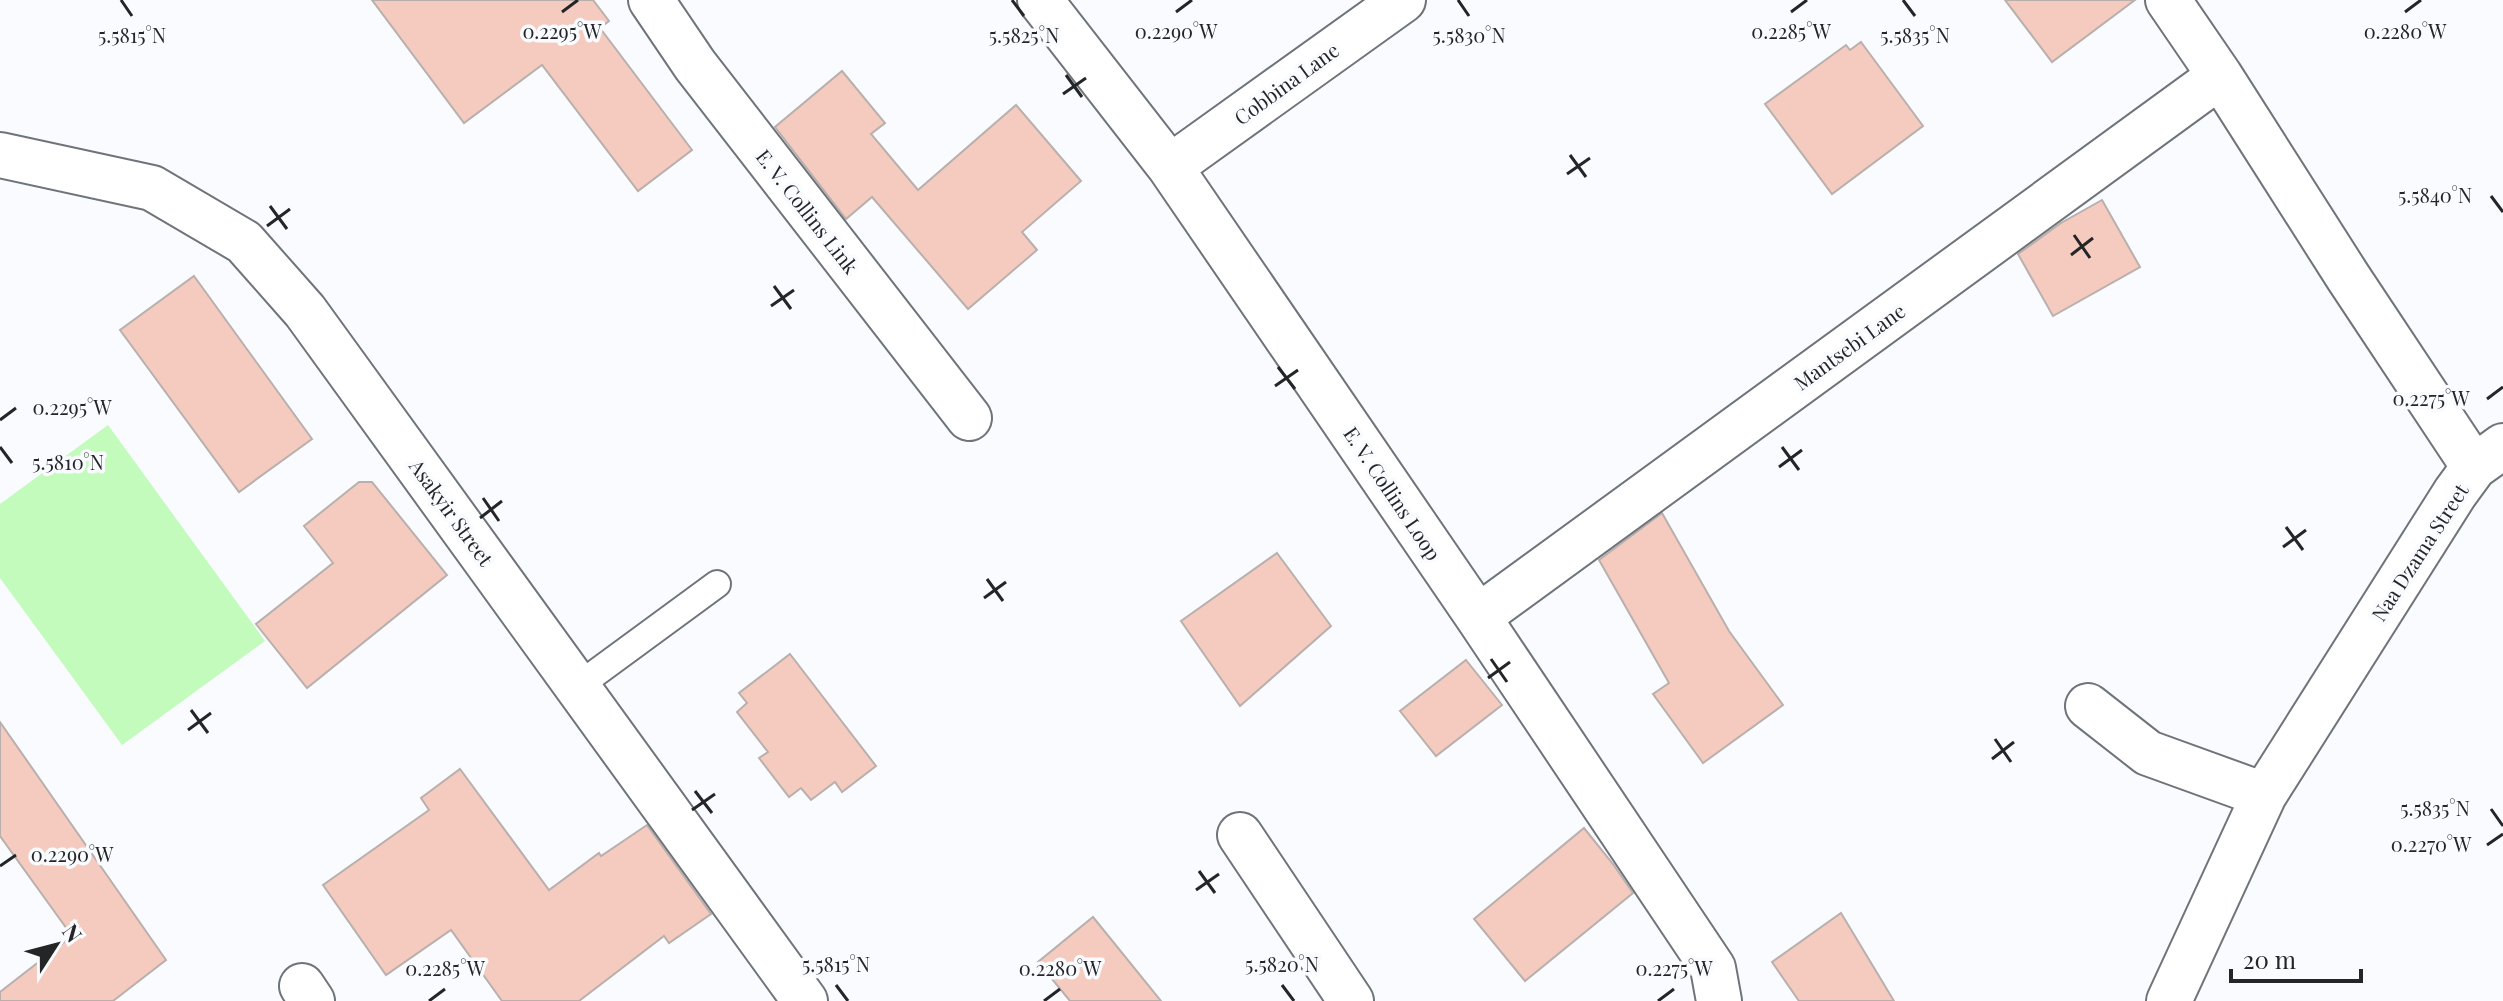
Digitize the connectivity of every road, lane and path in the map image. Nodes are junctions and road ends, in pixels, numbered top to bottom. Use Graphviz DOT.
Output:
graph roads {
  1 [pos="651,0"];
  2 [pos="1040,0"];
  3 [pos="1403,0"];
  4 [pos="2168,0"];
  5 [pos="2220,76"];
  6 [pos="0,155"];
  7 [pos="1170,167"];
  8 [pos="969,418"];
  9 [pos="2488,457"];
  10 [pos="717,584"];
  11 [pos="1478,617"];
  12 [pos="578,686"];
  13 [pos="2088,706"];
  14 [pos="2264,795"];
  15 [pos="1240,835"];
  16 [pos="805,1001"];
  17 [pos="1351,1001"];
  18 [pos="1719,1001"];
  19 [pos="2169,1001"];
  1 -- 8 [label="street, E. V. Collins Link"];
  2 -- 7 [label="street, E. V. Collins Loop"];
  3 -- 7 [label="street, Cobbina Lane"];
  4 -- 5 [label="street, Naa Dzama Street"];
  5 -- 9 [label="street, Naa Dzama Street"];
  5 -- 11 [label="street, Mantsebi Lane"];
  6 -- 12 [label="street, Asakyir Street"];
  7 -- 11 [label="street, E. V. Collins Loop"];
  9 -- 14 [label="street, Naa Dzama Street"];
  10 -- 12 [label="lane"];
  11 -- 18 [label="street, E. V. Collins Loop"];
  12 -- 16 [label="street, Asakyir Street"];
  13 -- 14 [label="street"];
  14 -- 19 [label="street, Naa Dzama Street"];
  15 -- 17 [label="street"];
}
